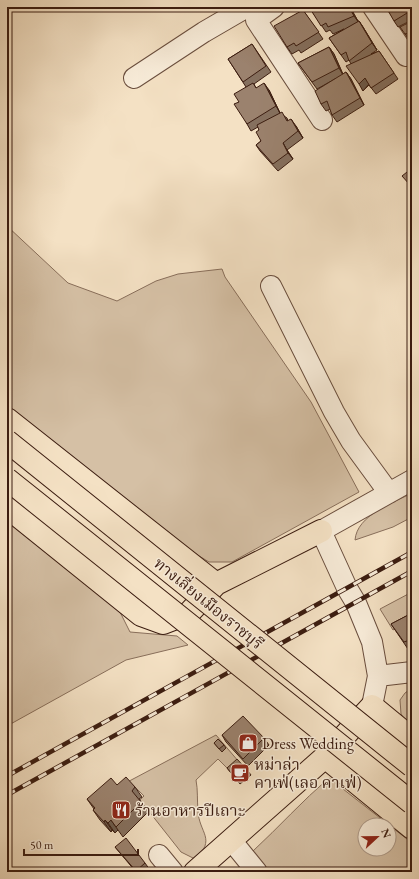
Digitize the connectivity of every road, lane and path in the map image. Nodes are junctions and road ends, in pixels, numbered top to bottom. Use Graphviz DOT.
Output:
graph roads {
  1 [pos="247,7"];
  2 [pos="274,7"];
  3 [pos="373,7"];
  4 [pos="406,56"];
  5 [pos="134,78"];
  6 [pos="322,120"];
  7 [pos="272,286"];
  8 [pos="7,419"];
  9 [pos="7,441"];
  10 [pos="7,479"];
  11 [pos="412,480"];
  12 [pos="389,493"];
  13 [pos="7,507"];
  14 [pos="322,531"];
  15 [pos="216,584"];
  16 [pos="412,672"];
  17 [pos="378,676"];
  18 [pos="372,706"];
  19 [pos="412,739"];
  20 [pos="325,757"];
  21 [pos="412,766"];
  22 [pos="412,803"];
  23 [pos="412,828"];
  24 [pos="231,840"];
  25 [pos="159,855"];
  26 [pos="173,872"];
  27 [pos="195,872"];
  28 [pos="257,872"];
  1 -- 5 [label="street"];
  2 -- 6 [label="street"];
  3 -- 4 [label="street"];
  7 -- 12 [label="street"];
  8 -- 15 [label="main road"];
  9 -- 21 [label="main road, ทางเลี่ยงเมืองราชบุรี, bridge"];
  10 -- 22 [label="main road, ทางเลี่ยงเมืองราชบุรี, bridge"];
  11 -- 12 [label="street"];
  12 -- 14 [label="street"];
  13 -- 15 [label="main road"];
  14 -- 15 [label="main road"];
  14 -- 17 [label="street"];
  16 -- 17 [label="street"];
  17 -- 18 [label="street"];
  18 -- 19 [label="main road"];
  18 -- 20 [label="main road"];
  20 -- 23 [label="main road"];
  20 -- 24 [label="main road"];
  24 -- 27 [label="main road"];
  24 -- 28 [label="street"];
  25 -- 26 [label="street"];
}
